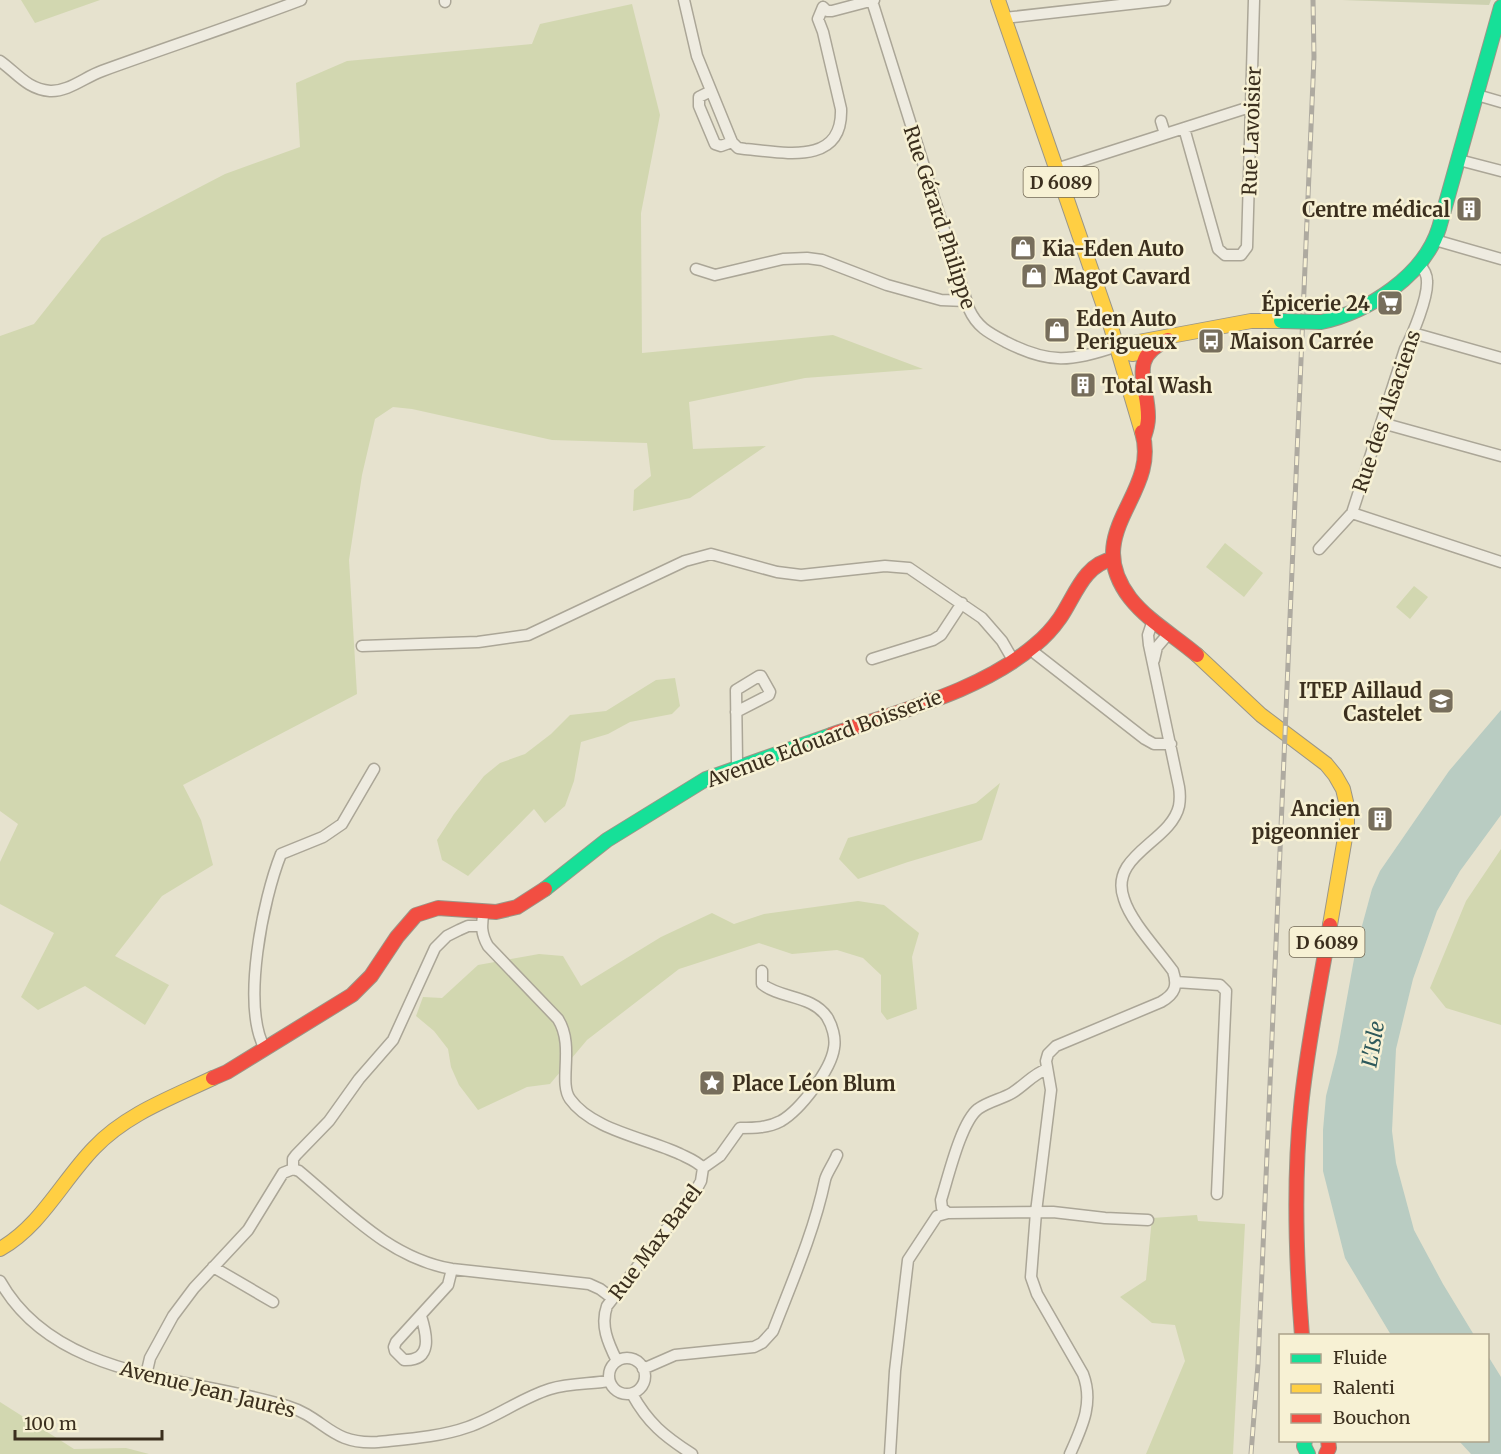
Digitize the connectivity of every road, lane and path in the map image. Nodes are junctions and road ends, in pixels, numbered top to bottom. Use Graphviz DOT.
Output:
graph roads {
  1 [pos="301,0"];
  2 [pos="684,0"];
  3 [pos="873,0"];
  4 [pos="998,0"];
  5 [pos="1166,0"];
  6 [pos="1254,0"];
  7 [pos="821,4"];
  8 [pos="1501,7"];
  9 [pos="1004,18"];
  10 [pos="0,61"];
  11 [pos="711,91"];
  12 [pos="1477,95"];
  13 [pos="1501,102"];
  14 [pos="1252,106"];
  15 [pos="1161,121"];
  16 [pos="1184,128"];
  17 [pos="1165,134"];
  18 [pos="732,142"];
  19 [pos="1459,160"];
  20 [pos="1056,169"];
  21 [pos="1501,171"];
  22 [pos="1435,240"];
  23 [pos="1501,259"];
  24 [pos="1419,264"];
  25 [pos="696,269"];
  26 [pos="966,301"];
  27 [pos="1413,333"];
  28 [pos="1188,334"];
  29 [pos="1117,346"];
  30 [pos="1149,351"];
  31 [pos="1501,358"];
  32 [pos="1382,423"];
  33 [pos="1144,437"];
  34 [pos="1501,456"];
  35 [pos="1352,513"];
  36 [pos="1319,549"];
  37 [pos="1113,560"];
  38 [pos="1501,562"];
  39 [pos="962,603"];
  40 [pos="1153,620"];
  41 [pos="1169,633"];
  42 [pos="362,646"];
  43 [pos="1031,648"];
  44 [pos="872,659"];
  45 [pos="1012,660"];
  46 [pos="1153,666"];
  47 [pos="736,712"];
  48 [pos="1171,744"];
  49 [pos="739,768"];
  50 [pos="374,769"];
  51 [pos="484,911"];
  52 [pos="481,926"];
  53 [pos="762,971"];
  54 [pos="1176,982"];
  55 [pos="265,1049"];
  56 [pos="1047,1069"];
  57 [pos="837,1155"];
  58 [pos="703,1168"];
  59 [pos="292,1169"];
  60 [pos="1217,1194"];
  61 [pos="1036,1212"];
  62 [pos="948,1213"];
  63 [pos="1148,1220"];
  64 [pos="0,1249"];
  65 [pos="213,1267"];
  66 [pos="452,1269"];
  67 [pos="583,1274"];
  68 [pos="0,1281"];
  69 [pos="600,1289"];
  70 [pos="612,1298"];
  71 [pos="273,1302"];
  72 [pos="420,1316"];
  73 [pos="1302,1334"];
  74 [pos="617,1361"];
  75 [pos="643,1369"];
  76 [pos="146,1376"];
  77 [pos="609,1381"];
  78 [pos="632,1394"];
  79 [pos="692,1454"];
  80 [pos="890,1454"];
  81 [pos="1070,1454"];
  1 -- 10 [label="street"];
  2 -- 11 [label="street"];
  3 -- 7 [label="street"];
  3 -- 26 [label="street, Rue Gérard Philippe"];
  4 -- 9 [label="main road, D 6089"];
  5 -- 9 [label="street"];
  6 -- 14 [label="street, Rue Lavoisier"];
  7 -- 18 [label="street"];
  8 -- 12 [label="main road"];
  9 -- 20 [label="main road, D 6089"];
  11 -- 18 [label="street"];
  11 -- 18 [label="street"];
  12 -- 13 [label="street"];
  12 -- 19 [label="main road"];
  14 -- 16 [label="street"];
  14 -- 16 [label="street, Rue Lavoisier"];
  15 -- 17 [label="street"];
  16 -- 17 [label="street"];
  17 -- 20 [label="street"];
  19 -- 21 [label="street"];
  19 -- 22 [label="main road"];
  20 -- 29 [label="main road, D 6089"];
  22 -- 23 [label="street"];
  22 -- 24 [label="main road"];
  24 -- 27 [label="street, Rue des Alsaciens"];
  24 -- 28 [label="main road, bridge"];
  25 -- 26 [label="street"];
  26 -- 29 [label="street, Rue Gérard Philippe"];
  27 -- 31 [label="street"];
  27 -- 32 [label="street, Rue des Alsaciens"];
  28 -- 29 [label="main road"];
  28 -- 30 [label="main road"];
  29 -- 30 [label="main road"];
  29 -- 33 [label="main road, D 6089"];
  30 -- 33 [label="main road"];
  32 -- 34 [label="street"];
  32 -- 35 [label="street, Rue des Alsaciens"];
  33 -- 37 [label="main road, D 6089"];
  35 -- 36 [label="street, Rue des Alsaciens"];
  35 -- 38 [label="street"];
  37 -- 40 [label="main road, D 6089"];
  37 -- 43 [label="main road, Avenue Edouard Boisserie"];
  39 -- 42 [label="street"];
  39 -- 44 [label="street"];
  39 -- 45 [label="street"];
  40 -- 41 [label="main road, D 6089"];
  40 -- 46 [label="street"];
  41 -- 46 [label="street"];
  41 -- 73 [label="main road, D 6089"];
  43 -- 45 [label="main road, Avenue Edouard Boisserie"];
  43 -- 48 [label="street"];
  45 -- 49 [label="main road, Avenue Edouard Boisserie"];
  46 -- 48 [label="street"];
  47 -- 49 [label="street"];
  48 -- 54 [label="street"];
  49 -- 51 [label="main road, Avenue Edouard Boisserie"];
  50 -- 55 [label="street"];
  51 -- 52 [label="street"];
  51 -- 55 [label="main road, Avenue Edouard Boisserie"];
  52 -- 58 [label="street, Rue Max Barel"];
  52 -- 59 [label="street"];
  53 -- 58 [label="street"];
  54 -- 56 [label="street"];
  54 -- 60 [label="street"];
  55 -- 64 [label="main road, Avenue Edouard Boisserie"];
  56 -- 61 [label="street"];
  56 -- 62 [label="street"];
  57 -- 75 [label="street"];
  58 -- 70 [label="street, Rue Max Barel"];
  59 -- 65 [label="street"];
  59 -- 66 [label="street"];
  61 -- 62 [label="street"];
  61 -- 63 [label="street"];
  61 -- 81 [label="street"];
  62 -- 80 [label="street"];
  65 -- 71 [label="street"];
  65 -- 76 [label="street"];
  66 -- 69 [label="street"];
  66 -- 72 [label="street"];
  67 -- 69 [label="street"];
  68 -- 76 [label="street, Avenue Jean Jaurès"];
  69 -- 70 [label="street"];
  70 -- 74 [label="street, Rue Max Barel"];
  74 -- 75 [label="street"];
  74 -- 77 [label="street"];
  75 -- 78 [label="street"];
  76 -- 77 [label="street, Avenue Jean Jaurès"];
  77 -- 78 [label="street"];
  78 -- 79 [label="street"];
}
